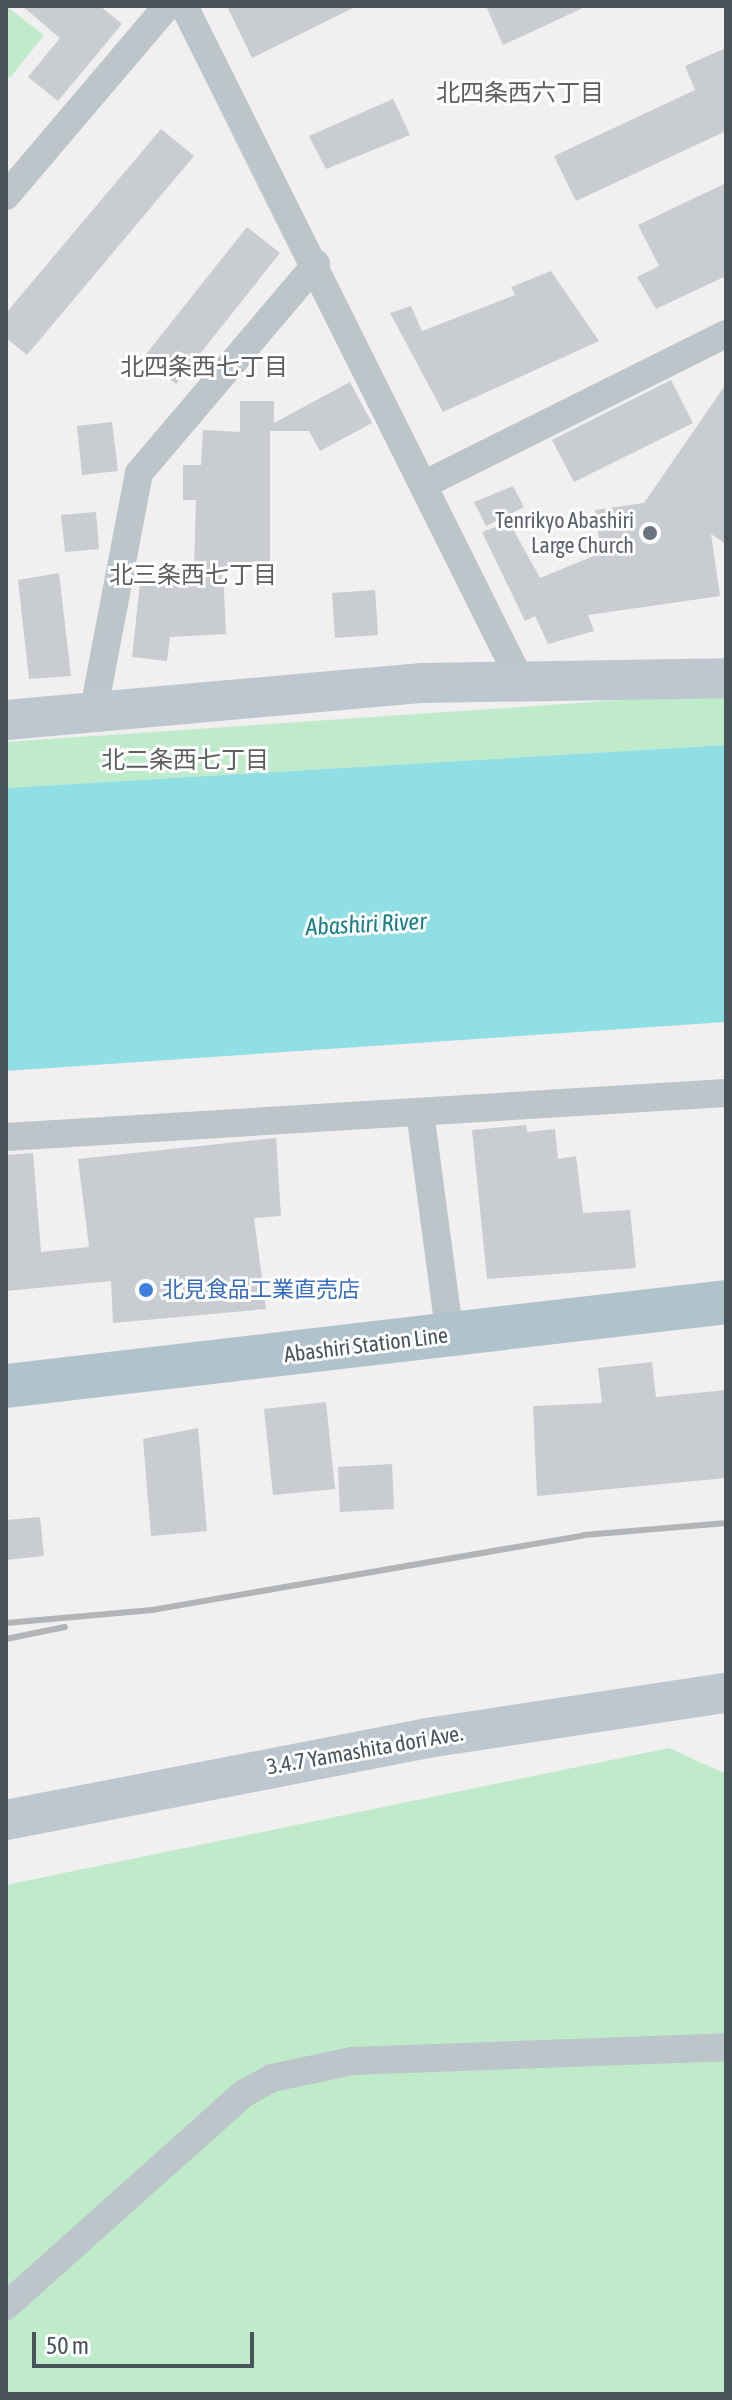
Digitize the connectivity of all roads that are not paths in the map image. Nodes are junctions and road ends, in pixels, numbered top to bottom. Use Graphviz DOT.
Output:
graph roads {
  1 [pos="167,6"];
  2 [pos="184,6"];
  3 [pos="8,189"];
  4 [pos="316,264"];
  5 [pos="726,334"];
  6 [pos="425,484"];
  7 [pos="519,678"];
  8 [pos="726,678"];
  9 [pos="93,714"];
  10 [pos="6,720"];
  11 [pos="726,1093"];
  12 [pos="420,1112"];
  13 [pos="6,1137"];
  14 [pos="726,1302"];
  15 [pos="450,1336"];
  16 [pos="6,1386"];
  17 [pos="726,1693"];
  18 [pos="6,1820"];
  19 [pos="726,2047"];
  20 [pos="6,2306"];
  1 -- 3 [label="street"];
  2 -- 4 [label="street"];
  4 -- 6 [label="street"];
  4 -- 9 [label="street"];
  5 -- 6 [label="street"];
  6 -- 7 [label="street"];
  7 -- 8 [label="street"];
  7 -- 9 [label="street"];
  9 -- 10 [label="street"];
  11 -- 12 [label="street"];
  12 -- 13 [label="street"];
  12 -- 15 [label="street"];
  14 -- 15 [label="main road, Abashiri Station Line"];
  15 -- 16 [label="main road, Abashiri Station Line"];
  17 -- 18 [label="street, 3.4.7 Yamashita dori Ave."];
  19 -- 20 [label="street"];
}
